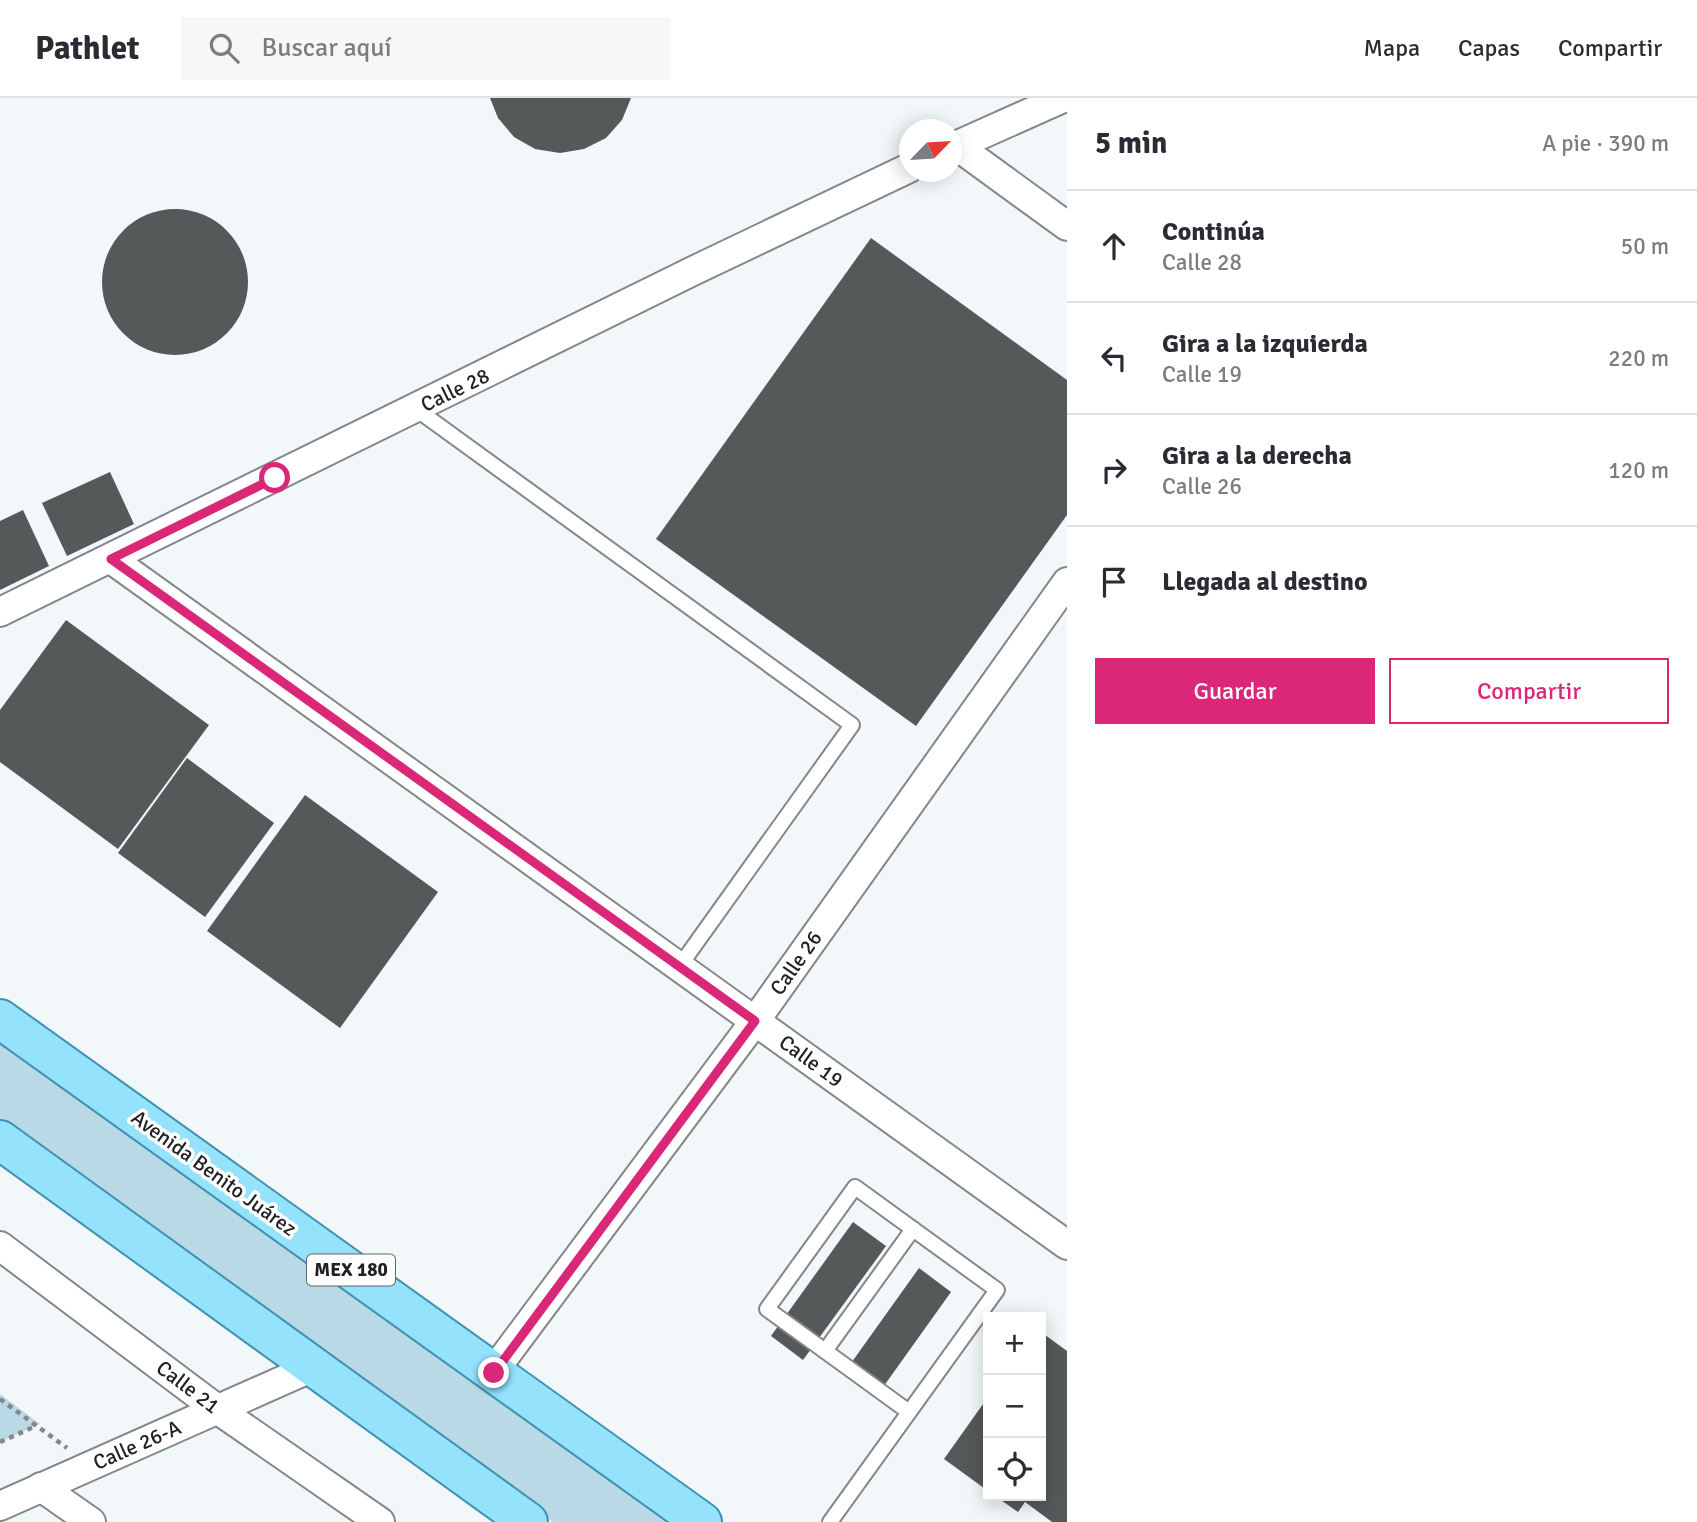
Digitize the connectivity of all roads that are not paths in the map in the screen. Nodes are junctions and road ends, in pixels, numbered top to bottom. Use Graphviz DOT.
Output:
graph roads {
  1 [pos="1063,98"];
  2 [pos="962,143"];
  3 [pos="962,153"];
  4 [pos="899,173"];
  5 [pos="1067,226"];
  6 [pos="416,409"];
  7 [pos="111,559"];
  8 [pos="1067,582"];
  9 [pos="0,612"];
  10 [pos="678,967"];
  11 [pos="0,1019"];
  12 [pos="755,1021"];
  13 [pos="0,1140"];
  14 [pos="913,1229"];
  15 [pos="1067,1245"];
  16 [pos="0,1246"];
  17 [pos="825,1351"];
  18 [pos="313,1367"];
  19 [pos="494,1373"];
  20 [pos="217,1409"];
  21 [pos="909,1412"];
  22 [pos="41,1488"];
  23 [pos="0,1506"];
  24 [pos="91,1522"];
  25 [pos="380,1522"];
  26 [pos="528,1522"];
  27 [pos="702,1522"];
  28 [pos="830,1522"];
  1 -- 2 [label="street"];
  3 -- 5 [label="street"];
  4 -- 6 [label="street, Calle 28"];
  6 -- 7 [label="street, Calle 28"];
  6 -- 10 [label="lane"];
  7 -- 9 [label="street, Calle 28"];
  7 -- 10 [label="street, Calle 19"];
  8 -- 12 [label="street, Calle 26"];
  10 -- 12 [label="street, Calle 19"];
  11 -- 19 [label="main road, Avenida Benito Juárez / MEX 180"];
  12 -- 15 [label="street, Calle 19"];
  12 -- 19 [label="street, Calle 26"];
  13 -- 18 [label="main road"];
  14 -- 17 [label="lane"];
  14 -- 17 [label="lane"];
  14 -- 21 [label="lane"];
  16 -- 20 [label="street, Calle 21"];
  17 -- 21 [label="lane"];
  18 -- 20 [label="street, Calle 26-A"];
  18 -- 26 [label="main road"];
  19 -- 27 [label="main road, Avenida Benito Juárez / MEX 180"];
  20 -- 22 [label="street, Calle 26-A"];
  20 -- 25 [label="street, Calle 21"];
  21 -- 28 [label="lane"];
  22 -- 23 [label="street, Calle 26-A"];
  22 -- 24 [label="street"];
}
